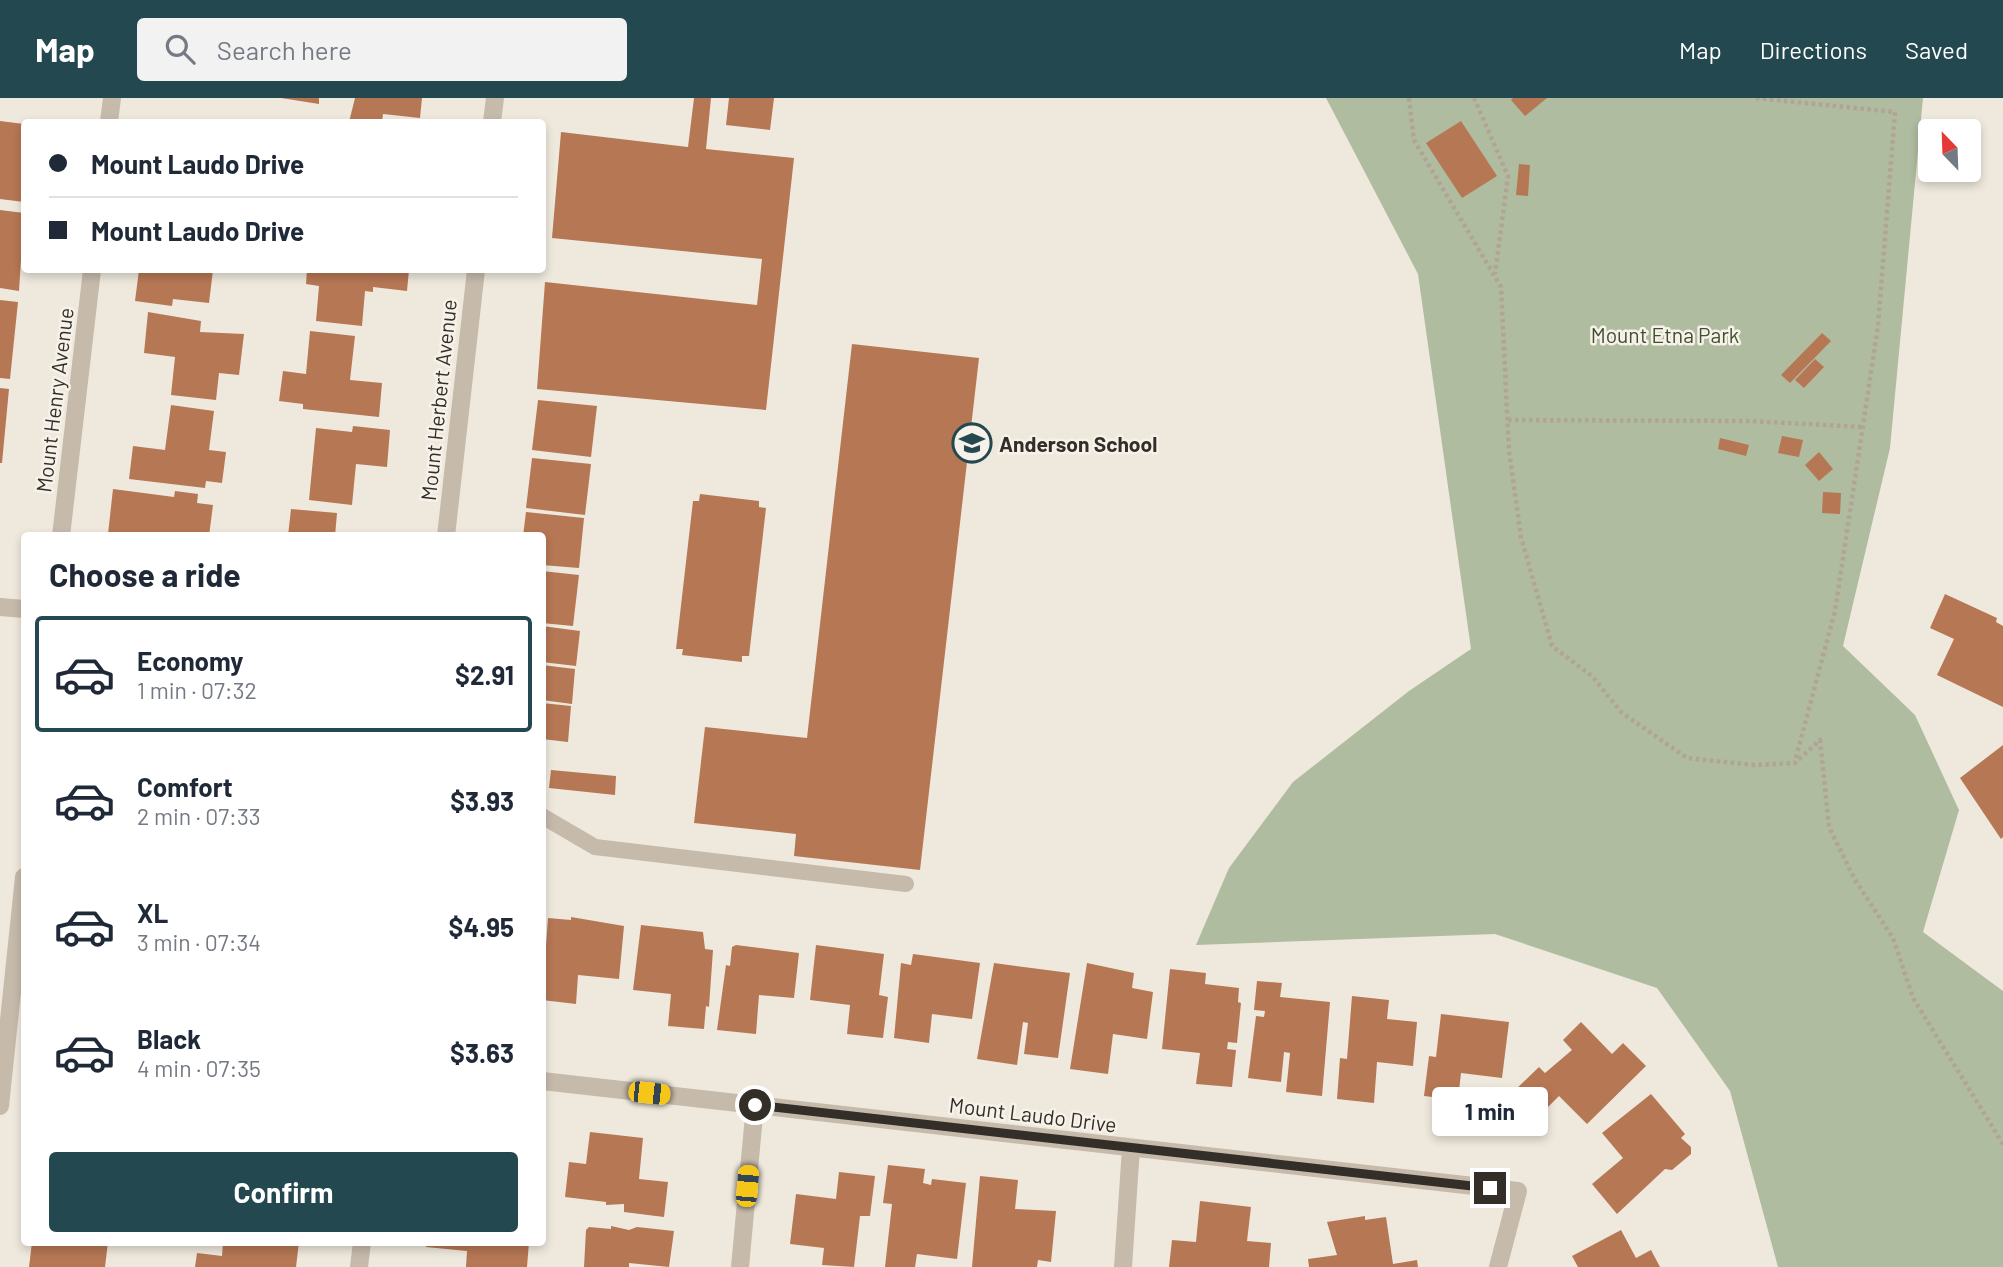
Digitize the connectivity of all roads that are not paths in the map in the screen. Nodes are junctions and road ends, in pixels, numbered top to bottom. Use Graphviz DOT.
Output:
graph roads {
  1 [pos="112,98"];
  2 [pos="495,98"];
  3 [pos="109,119"];
  4 [pos="492,119"];
  5 [pos="92,273"];
  6 [pos="476,273"];
  7 [pos="61,532"];
  8 [pos="446,532"];
  9 [pos="0,607"];
  10 [pos="21,609"];
  11 [pos="546,818"];
  12 [pos="906,884"];
  13 [pos="21,906"];
  14 [pos="546,1081"];
  15 [pos="755,1105"];
  16 [pos="0,1106"];
  17 [pos="1131,1148"];
  18 [pos="362,1246"];
  19 [pos="359,1267"];
  20 [pos="740,1267"];
  21 [pos="1123,1267"];
  22 [pos="1498,1267"];
  1 -- 3 [label="street"];
  2 -- 4 [label="street"];
  5 -- 7 [label="street, Mount Henry Avenue"];
  6 -- 8 [label="street, Mount Herbert Avenue"];
  9 -- 10 [label="street"];
  11 -- 12 [label="lane"];
  13 -- 16 [label="street"];
  14 -- 15 [label="street, Mount Laudo Drive"];
  15 -- 17 [label="street, Mount Laudo Drive"];
  15 -- 20 [label="street"];
  17 -- 21 [label="street"];
  17 -- 22 [label="street, Mount Laudo Drive"];
  18 -- 19 [label="street"];
}
